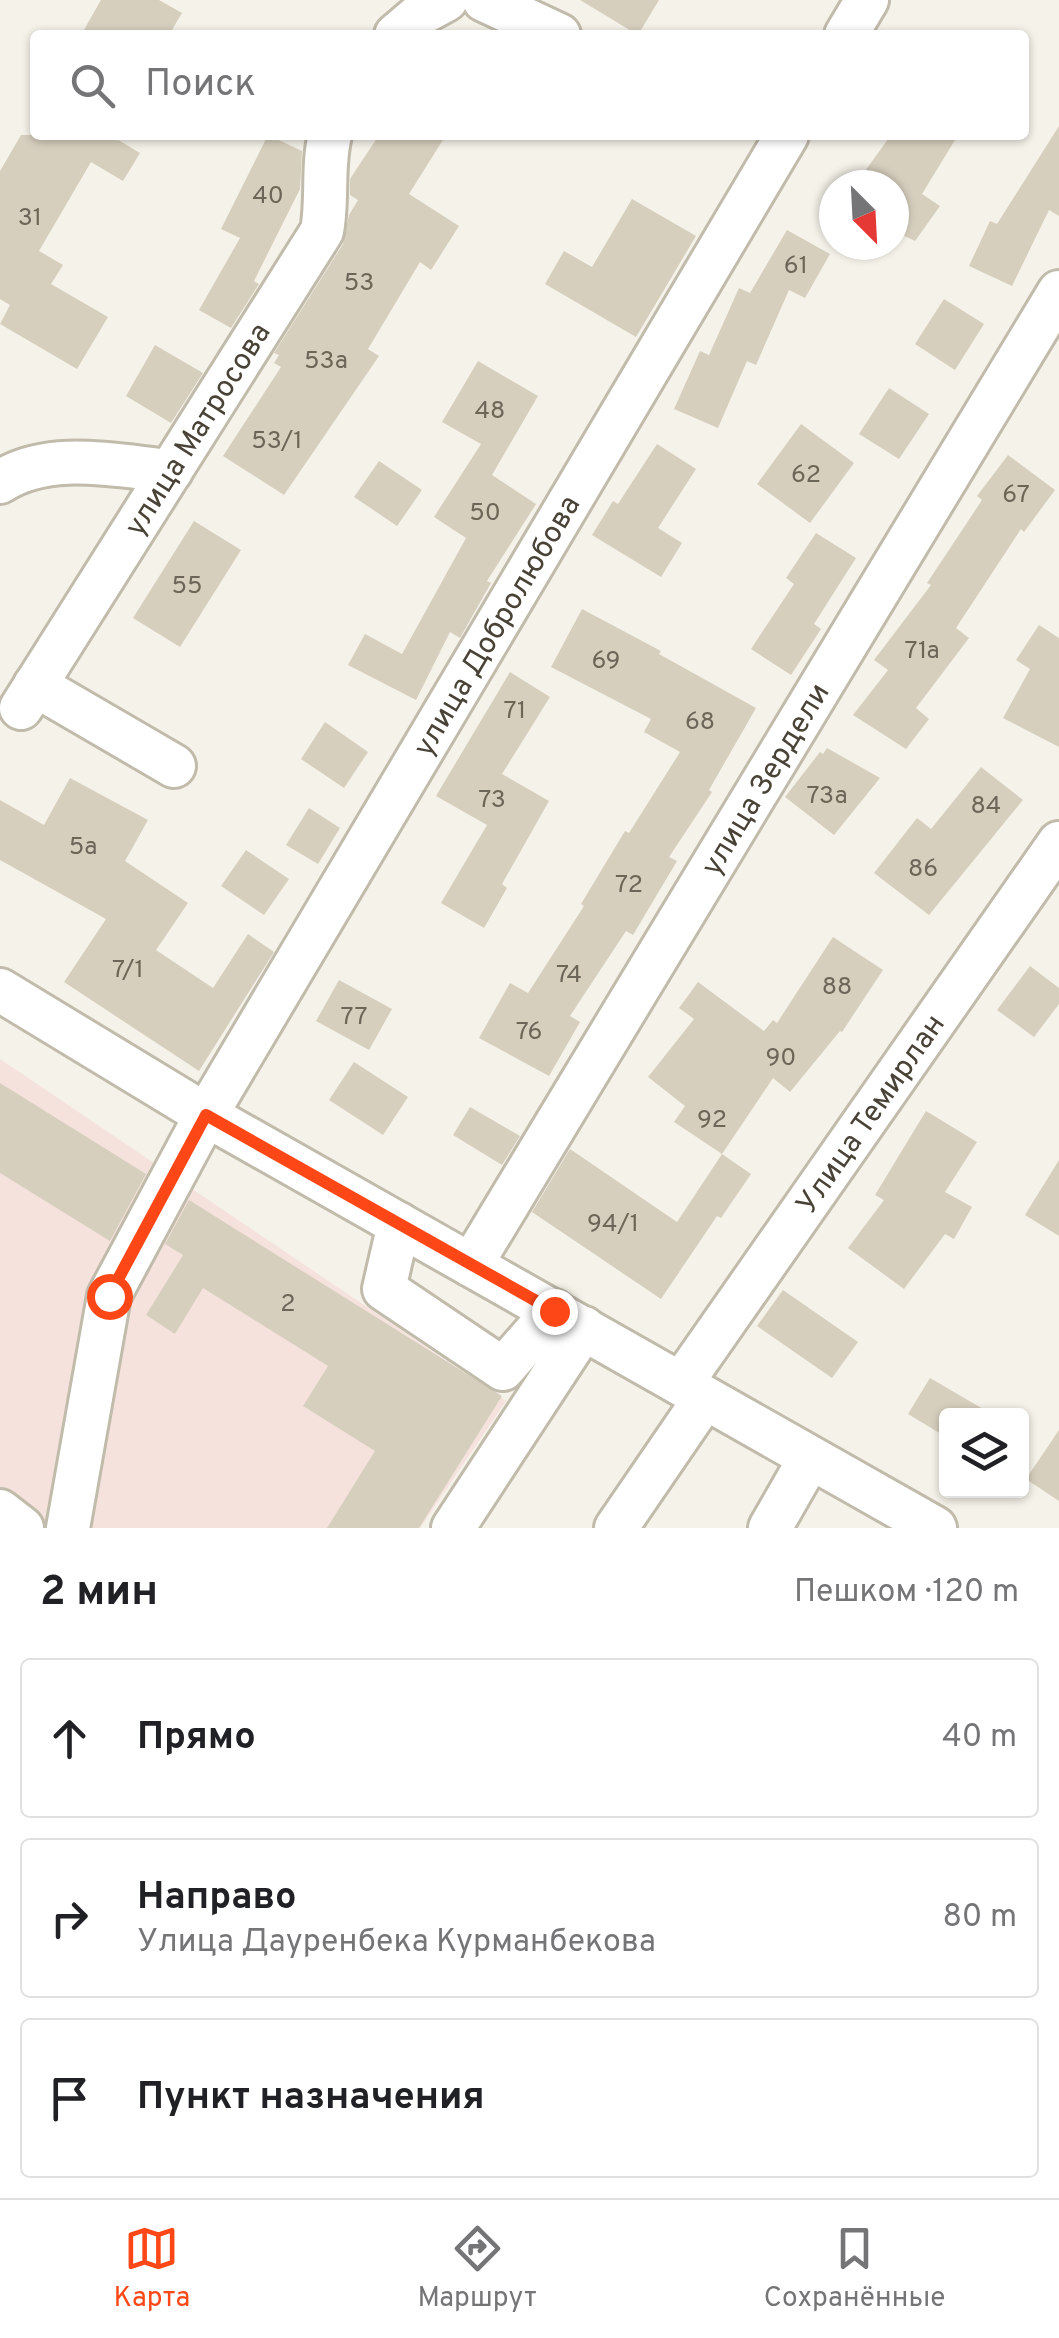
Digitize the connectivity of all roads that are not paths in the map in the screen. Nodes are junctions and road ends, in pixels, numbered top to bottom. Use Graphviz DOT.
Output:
graph roads {
  1 [pos="446,0"];
  2 [pos="484,0"];
  3 [pos="867,0"];
  4 [pos="402,30"];
  5 [pos="547,30"];
  6 [pos="849,30"];
  7 [pos="329,140"];
  8 [pos="778,140"];
  9 [pos="1059,292"];
  10 [pos="171,471"];
  11 [pos="0,482"];
  12 [pos="174,766"];
  13 [pos="1059,843"];
  14 [pos="0,990"];
  15 [pos="206,1115"];
  16 [pos="398,1224"];
  17 [pos="471,1265"];
  18 [pos="569,1320"];
  19 [pos="693,1391"];
  20 [pos="810,1458"];
  21 [pos="0,1511"];
  22 [pos="914,1523"];
  23 [pos="22,1528"];
  24 [pos="68,1528"];
  25 [pos="453,1528"];
  26 [pos="616,1528"];
  27 [pos="770,1528"];
  1 -- 4 [label="street"];
  2 -- 5 [label="street"];
  3 -- 6 [label="street"];
  7 -- 10 [label="street, улица Матросова"];
  8 -- 15 [label="street, улица Добролюбова"];
  9 -- 17 [label="street, улица Зердели"];
  10 -- 11 [label="street"];
  10 -- 12 [label="street, улица Матросова"];
  13 -- 19 [label="street, Улица Темирлан"];
  14 -- 15 [label="street"];
  15 -- 16 [label="street"];
  15 -- 24 [label="street, улица Добролюбова"];
  16 -- 17 [label="street"];
  16 -- 18 [label="street"];
  17 -- 18 [label="street"];
  18 -- 19 [label="street"];
  18 -- 25 [label="street"];
  19 -- 20 [label="street"];
  19 -- 26 [label="street, Улица Темирлан"];
  20 -- 22 [label="street"];
  20 -- 27 [label="street"];
  21 -- 23 [label="street"];
}
